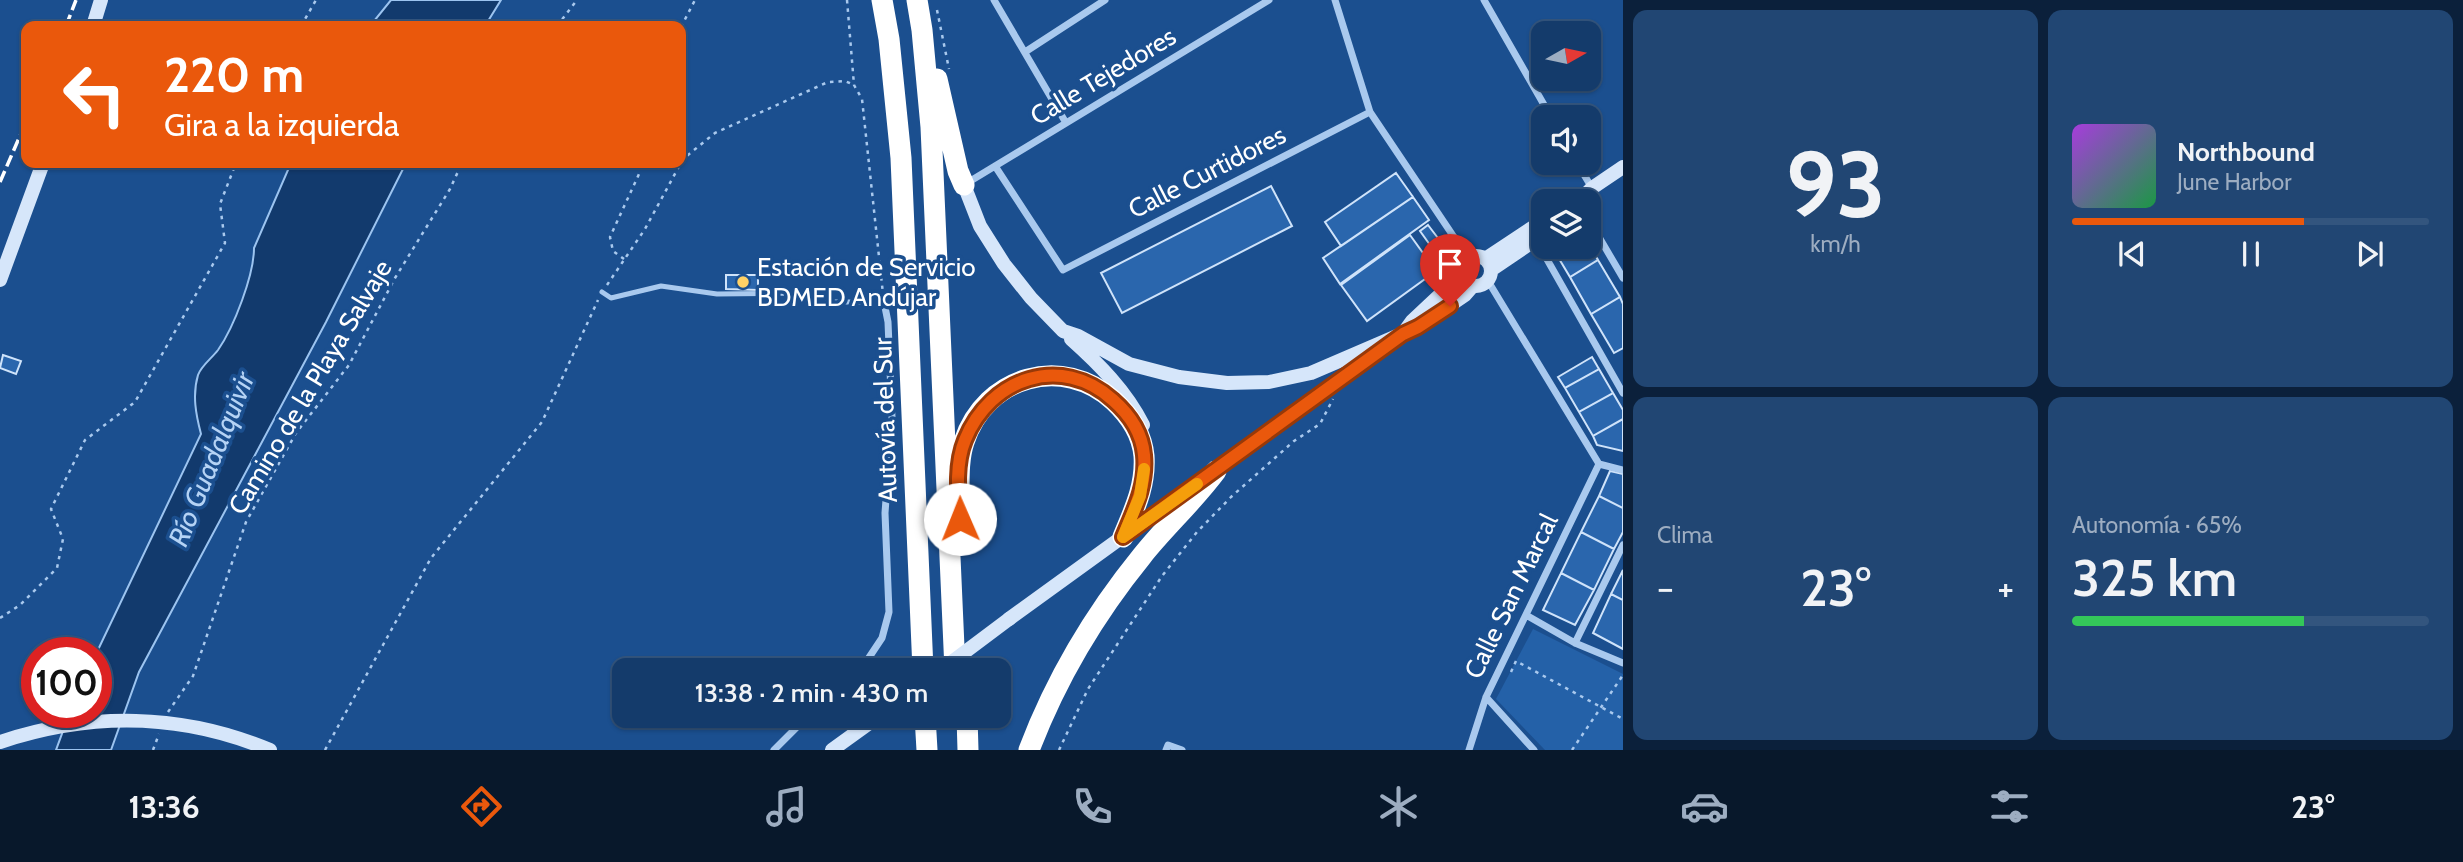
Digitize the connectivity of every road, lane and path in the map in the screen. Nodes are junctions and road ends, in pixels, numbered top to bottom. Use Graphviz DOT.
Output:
graph roads {
  1 [pos="101,0"];
  2 [pos="316,0"];
  3 [pos="578,0"];
  4 [pos="695,0"];
  5 [pos="847,0"];
  6 [pos="882,0"];
  7 [pos="916,0"];
  8 [pos="995,0"];
  9 [pos="1105,0"];
  10 [pos="1269,0"];
  11 [pos="1335,0"];
  12 [pos="1484,0"];
  13 [pos="95,21"];
  14 [pos="304,21"];
  15 [pos="561,21"];
  16 [pos="684,21"];
  17 [pos="922,30"];
  18 [pos="1025,52"];
  19 [pos="854,85"];
  20 [pos="1544,105"];
  21 [pos="1370,112"];
  22 [pos="1066,123"];
  23 [pos="686,157"];
  24 [pos="996,166"];
  25 [pos="1623,167"];
  26 [pos="41,168"];
  27 [pos="234,168"];
  28 [pos="460,168"];
  29 [pos="640,168"];
  30 [pos="678,168"];
  31 [pos="1584,175"];
  32 [pos="964,185"];
  33 [pos="1592,188"];
  34 [pos="1531,232"];
  35 [pos="1601,240"];
  36 [pos="1531,243"];
  37 [pos="1468,258"];
  38 [pos="624,259"];
  39 [pos="1552,259"];
  40 [pos="1488,270"];
  41 [pos="1461,275"];
  42 [pos="1623,278"];
  43 [pos="0,280"];
  44 [pos="1472,286"];
  45 [pos="602,292"];
  46 [pos="884,302"];
  47 [pos="1063,331"];
  48 [pos="1403,334"];
  49 [pos="1330,388"];
  50 [pos="1623,393"];
  51 [pos="1599,464"];
  52 [pos="1623,470"];
  53 [pos="1216,471"];
  54 [pos="1144,522"];
  55 [pos="1123,537"];
  56 [pos="1623,545"];
  57 [pos="1525,615"];
  58 [pos="0,618"];
  59 [pos="1575,643"];
  60 [pos="869,658"];
  61 [pos="922,658"];
  62 [pos="954,658"];
  63 [pos="957,658"];
  64 [pos="965,658"];
  65 [pos="1623,663"];
  66 [pos="1510,673"];
  67 [pos="1623,675"];
  68 [pos="1486,697"];
  69 [pos="1601,707"];
  70 [pos="1623,719"];
  71 [pos="165,720"];
  72 [pos="795,728"];
  73 [pos="862,728"];
  74 [pos="926,728"];
  75 [pos="958,728"];
  76 [pos="967,728"];
  77 [pos="160,730"];
  78 [pos="0,742"];
  79 [pos="153,750"];
  80 [pos="270,750"];
  81 [pos="325,750"];
  82 [pos="774,750"];
  83 [pos="832,750"];
  84 [pos="927,750"];
  85 [pos="959,750"];
  86 [pos="968,750"];
  87 [pos="1030,750"];
  88 [pos="1059,750"];
  89 [pos="1166,750"];
  90 [pos="1182,750"];
  91 [pos="1469,750"];
  92 [pos="1534,750"];
  93 [pos="1572,750"];
  1 -- 13 [label="street"];
  2 -- 14 [label="path"];
  3 -- 15 [label="path"];
  4 -- 16 [label="path"];
  5 -- 19 [label="path"];
  6 -- 61 [label="highway, Autovía del Sur"];
  7 -- 17 [label="highway"];
  8 -- 18 [label="street"];
  9 -- 18 [label="street"];
  10 -- 22 [label="street, Calle Tejedores"];
  11 -- 21 [label="street"];
  12 -- 20 [label="street"];
  17 -- 32 [label="highway"];
  17 -- 62 [label="highway"];
  18 -- 22 [label="street"];
  19 -- 23 [label="path"];
  19 -- 46 [label="path"];
  21 -- 24 [label="street, Calle Curtidores"];
  21 -- 37 [label="street"];
  22 -- 24 [label="street, Calle Tejedores"];
  24 -- 32 [label="street, Calle Tejedores"];
  25 -- 33 [label="street"];
  26 -- 43 [label="street"];
  27 -- 58 [label="path"];
  28 -- 71 [label="path, Camino de la Playa Salvaje"];
  29 -- 38 [label="path"];
  30 -- 38 [label="path"];
  31 -- 33 [label="street"];
  32 -- 47 [label="street"];
  34 -- 40 [label="street"];
  35 -- 42 [label="street"];
  36 -- 40 [label="street"];
  37 -- 40 [label="street"];
  37 -- 41 [label="street"];
  38 -- 45 [label="path"];
  39 -- 50 [label="street"];
  40 -- 44 [label="street"];
  40 -- 51 [label="street"];
  41 -- 44 [label="street"];
  41 -- 48 [label="street"];
  44 -- 48 [label="street"];
  45 -- 46 [label="lane"];
  45 -- 81 [label="path"];
  46 -- 60 [label="street"];
  47 -- 48 [label="street"];
  47 -- 54 [label="street"];
  48 -- 49 [label="street"];
  49 -- 53 [label="street"];
  49 -- 88 [label="path"];
  51 -- 52 [label="street"];
  51 -- 57 [label="street, Calle San Marcal"];
  53 -- 54 [label="street"];
  53 -- 87 [label="highway"];
  54 -- 55 [label="street"];
  55 -- 63 [label="street, bridge"];
  55 -- 64 [label="highway"];
  56 -- 59 [label="street"];
  57 -- 59 [label="street"];
  57 -- 68 [label="street, Calle San Marcal"];
  59 -- 65 [label="street"];
  66 -- 69 [label="path"];
  67 -- 69 [label="path"];
  68 -- 91 [label="street, Calle San Marcal"];
  68 -- 92 [label="street"];
  69 -- 70 [label="path"];
  69 -- 93 [label="path"];
  72 -- 82 [label="street"];
  73 -- 83 [label="street"];
  74 -- 84 [label="highway"];
  75 -- 85 [label="highway"];
  76 -- 86 [label="highway"];
  77 -- 79 [label="path"];
  78 -- 80 [label="street, bridge"];
  89 -- 90 [label="street"];
}
